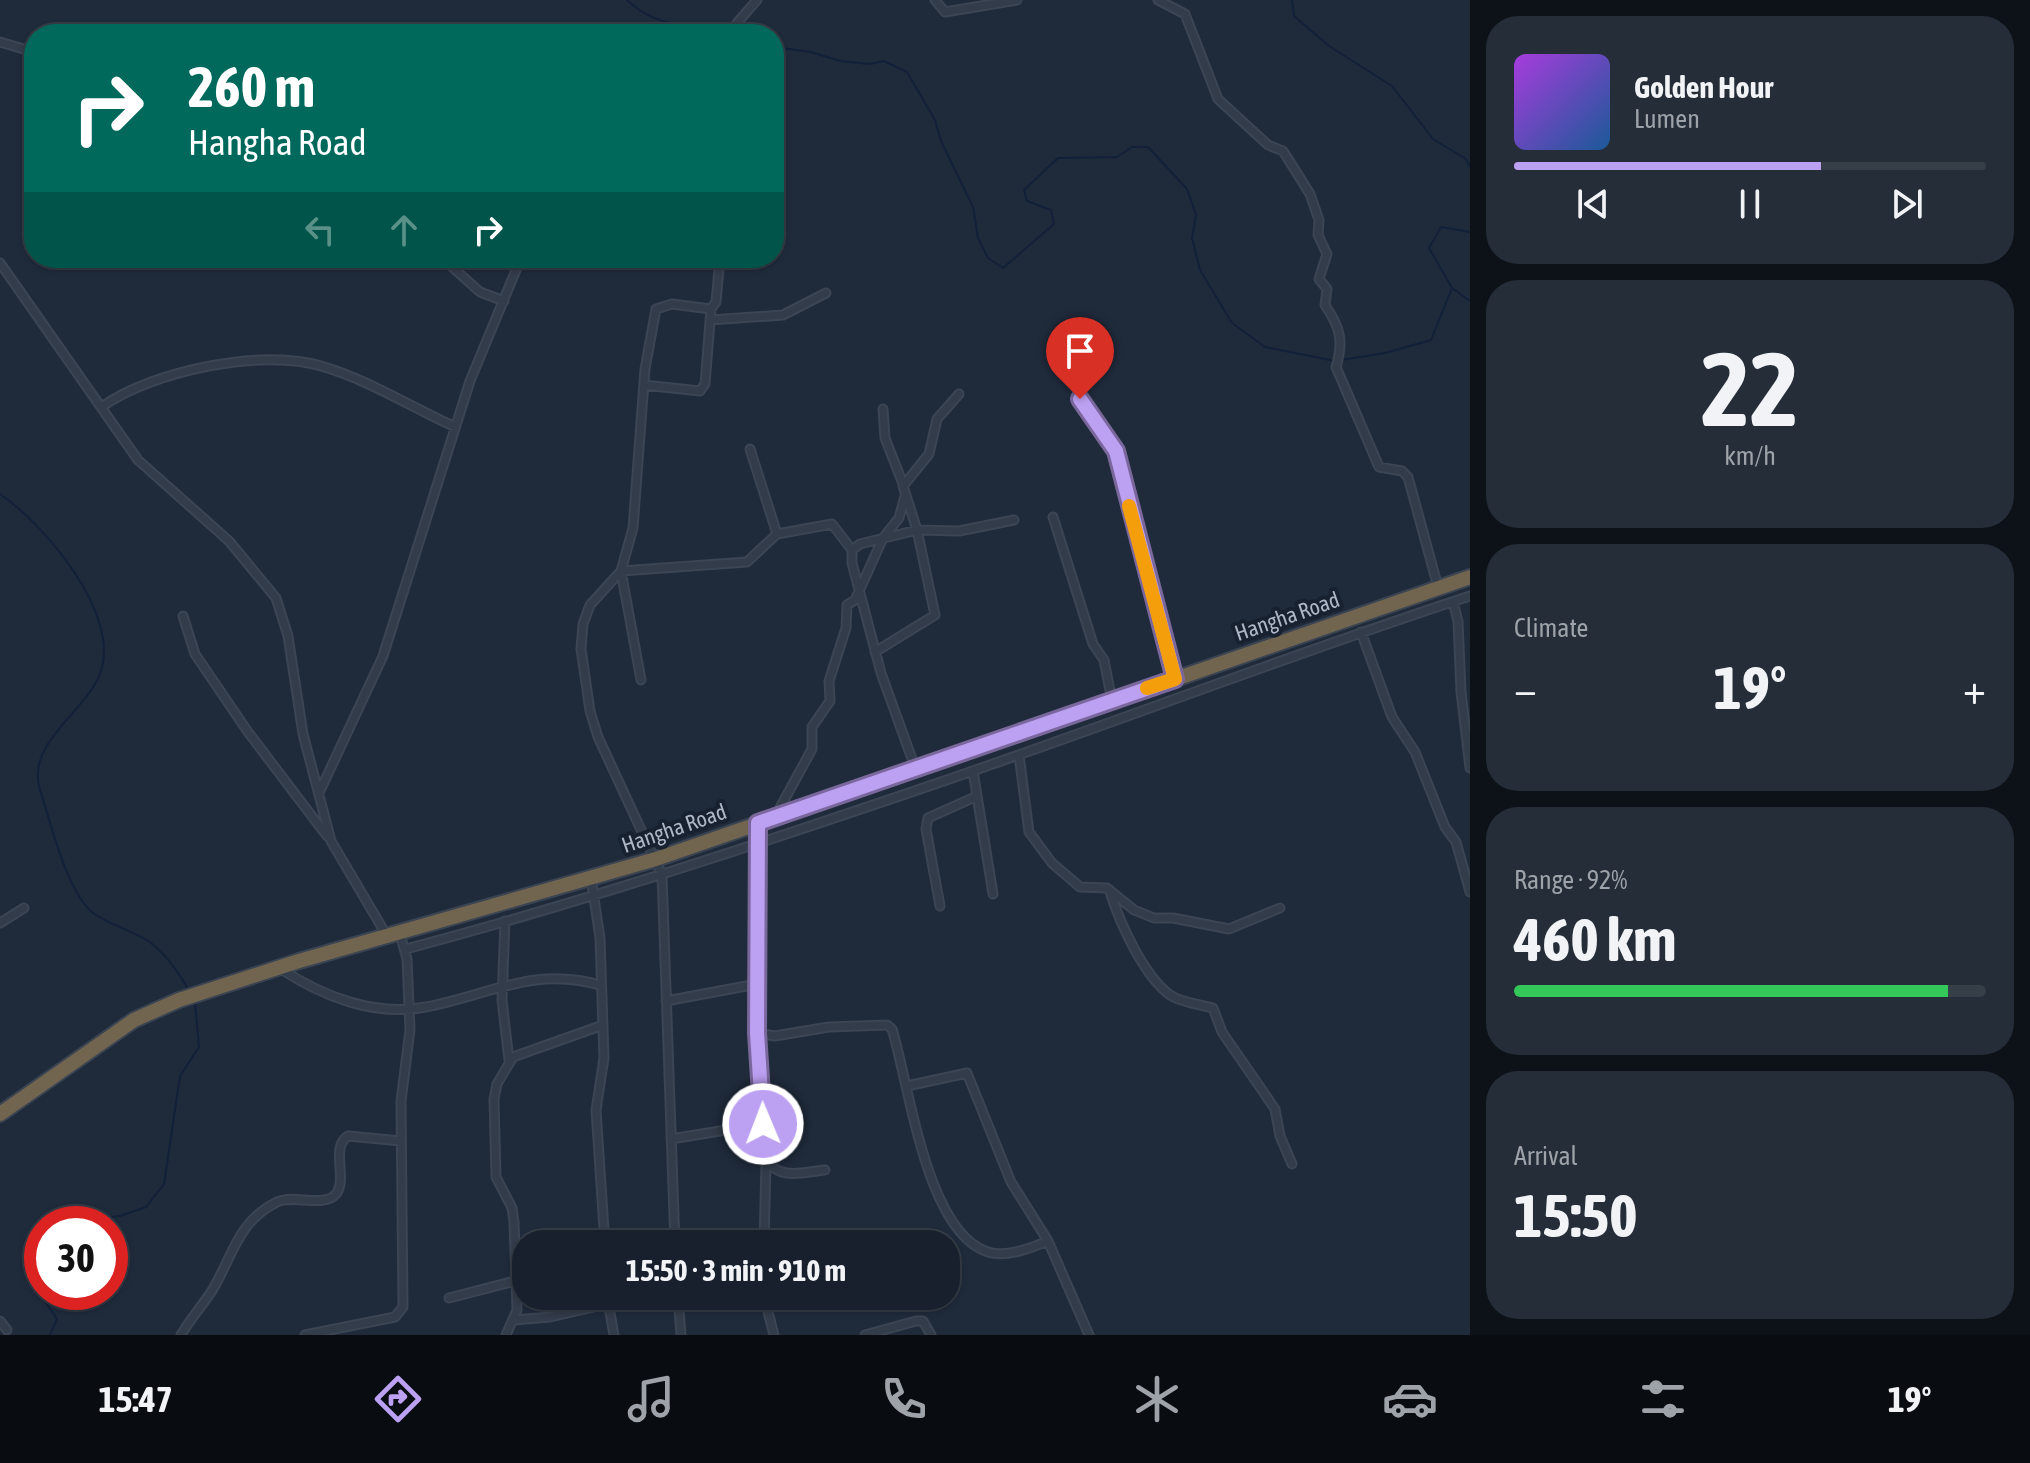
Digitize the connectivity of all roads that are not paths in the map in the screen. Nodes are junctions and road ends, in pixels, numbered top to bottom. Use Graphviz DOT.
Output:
graph roads {
  1 [pos="757,0"];
  2 [pos="935,0"];
  3 [pos="1017,0"];
  4 [pos="1158,0"];
  5 [pos="737,24"];
  6 [pos="0,42"];
  7 [pos="24,49"];
  8 [pos="0,263"];
  9 [pos="453,268"];
  10 [pos="517,268"];
  11 [pos="719,268"];
  12 [pos="826,293"];
  13 [pos="504,301"];
  14 [pos="711,309"];
  15 [pos="710,320"];
  16 [pos="1063,362"];
  17 [pos="644,385"];
  18 [pos="959,394"];
  19 [pos="103,406"];
  20 [pos="883,409"];
  21 [pos="455,427"];
  22 [pos="750,449"];
  23 [pos="903,486"];
  24 [pos="905,496"];
  25 [pos="1053,517"];
  26 [pos="1014,520"];
  27 [pos="917,530"];
  28 [pos="777,534"];
  29 [pos="883,538"];
  30 [pos="852,550"];
  31 [pos="621,571"];
  32 [pos="1470,577"];
  33 [pos="1438,587"];
  34 [pos="860,588"];
  35 [pos="1470,596"];
  36 [pos="1453,602"];
  37 [pos="183,616"];
  38 [pos="1361,632"];
  39 [pos="875,652"];
  40 [pos="1175,679"];
  41 [pos="641,680"];
  42 [pos="1112,701"];
  43 [pos="1019,755"];
  44 [pos="1470,768"];
  45 [pos="916,771"];
  46 [pos="973,771"];
  47 [pos="319,793"];
  48 [pos="977,796"];
  49 [pos="775,817"];
  50 [pos="758,823"];
  51 [pos="331,841"];
  52 [pos="758,841"];
  53 [pos="656,859"];
  54 [pos="662,875"];
  55 [pos="593,886"];
  56 [pos="1109,890"];
  57 [pos="1470,892"];
  58 [pos="993,894"];
  59 [pos="940,906"];
  60 [pos="24,908"];
  61 [pos="1280,908"];
  62 [pos="505,921"];
  63 [pos="0,923"];
  64 [pos="394,936"];
  65 [pos="406,949"];
  66 [pos="279,968"];
  67 [pos="757,984"];
  68 [pos="600,985"];
  69 [pos="503,987"];
  70 [pos="666,1001"];
  71 [pos="409,1009"];
  72 [pos="603,1025"];
  73 [pos="757,1033"];
  74 [pos="509,1060"];
  75 [pos="907,1086"];
  76 [pos="0,1114"];
  77 [pos="763,1124"];
  78 [pos="671,1139"];
  79 [pos="401,1141"];
  80 [pos="766,1159"];
  81 [pos="1292,1164"];
  82 [pos="825,1170"];
  83 [pos="513,1230"];
  84 [pos="604,1230"];
  85 [pos="674,1230"];
  86 [pos="764,1230"];
  87 [pos="1048,1241"];
  88 [pos="512,1282"];
  89 [pos="449,1298"];
  90 [pos="514,1310"];
  91 [pos="573,1310"];
  92 [pos="609,1310"];
  93 [pos="679,1310"];
  94 [pos="768,1310"];
  95 [pos="514,1320"];
  96 [pos="0,1321"];
  97 [pos="7,1330"];
  98 [pos="181,1335"];
  99 [pos="305,1335"];
  100 [pos="506,1335"];
  101 [pos="614,1335"];
  102 [pos="681,1335"];
  103 [pos="774,1335"];
  104 [pos="865,1335"];
  105 [pos="931,1335"];
  106 [pos="1089,1335"];
  1 -- 5 [label="street"];
  2 -- 3 [label="street"];
  4 -- 33 [label="street"];
  6 -- 7 [label="street"];
  8 -- 19 [label="street"];
  9 -- 13 [label="street"];
  10 -- 13 [label="street"];
  11 -- 14 [label="street"];
  12 -- 15 [label="street"];
  13 -- 21 [label="street"];
  14 -- 15 [label="street"];
  14 -- 17 [label="street"];
  15 -- 17 [label="street"];
  16 -- 40 [label="street"];
  17 -- 31 [label="street"];
  18 -- 23 [label="street"];
  19 -- 21 [label="street"];
  19 -- 47 [label="street"];
  20 -- 23 [label="street"];
  21 -- 47 [label="street"];
  22 -- 28 [label="street"];
  23 -- 24 [label="street"];
  24 -- 27 [label="street"];
  24 -- 29 [label="street"];
  25 -- 42 [label="street"];
  26 -- 27 [label="street"];
  27 -- 29 [label="street"];
  27 -- 39 [label="street"];
  28 -- 30 [label="street"];
  28 -- 31 [label="street"];
  29 -- 30 [label="street"];
  29 -- 34 [label="street"];
  30 -- 34 [label="street"];
  31 -- 41 [label="street"];
  31 -- 53 [label="street"];
  32 -- 33 [label="highway, Hangha Road"];
  33 -- 40 [label="highway, Hangha Road"];
  34 -- 39 [label="street"];
  34 -- 49 [label="street"];
  35 -- 36 [label="street"];
  36 -- 38 [label="street"];
  36 -- 44 [label="street"];
  37 -- 51 [label="street"];
  38 -- 43 [label="street"];
  38 -- 57 [label="street"];
  39 -- 45 [label="street"];
  40 -- 42 [label="highway, Hangha Road"];
  42 -- 45 [label="highway, Hangha Road"];
  43 -- 46 [label="street"];
  43 -- 56 [label="street"];
  45 -- 49 [label="highway, Hangha Road"];
  46 -- 48 [label="street"];
  46 -- 52 [label="street"];
  47 -- 51 [label="street"];
  48 -- 58 [label="street"];
  48 -- 59 [label="street"];
  49 -- 50 [label="highway, Hangha Road"];
  50 -- 52 [label="street"];
  50 -- 53 [label="highway, Hangha Road"];
  51 -- 64 [label="street"];
  52 -- 54 [label="street"];
  52 -- 67 [label="street"];
  53 -- 54 [label="street"];
  53 -- 55 [label="highway, Hangha Road"];
  54 -- 55 [label="street"];
  54 -- 70 [label="street"];
  55 -- 62 [label="street"];
  55 -- 64 [label="highway, Hangha Road"];
  55 -- 68 [label="street"];
  56 -- 61 [label="street"];
  56 -- 81 [label="street"];
  60 -- 63 [label="street"];
  62 -- 65 [label="street"];
  62 -- 69 [label="street"];
  64 -- 65 [label="street"];
  64 -- 66 [label="highway, Hangha Road"];
  65 -- 71 [label="street"];
  66 -- 71 [label="street"];
  66 -- 76 [label="highway, Hangha Road"];
  67 -- 70 [label="street"];
  67 -- 73 [label="street"];
  68 -- 69 [label="street"];
  68 -- 72 [label="street"];
  69 -- 71 [label="street"];
  69 -- 74 [label="street"];
  70 -- 78 [label="street"];
  71 -- 79 [label="street"];
  72 -- 74 [label="street"];
  72 -- 84 [label="street"];
  73 -- 75 [label="street"];
  73 -- 77 [label="street"];
  74 -- 83 [label="street"];
  75 -- 87 [label="street"];
  75 -- 87 [label="street"];
  77 -- 78 [label="street"];
  77 -- 80 [label="street"];
  78 -- 85 [label="street"];
  79 -- 98 [label="street"];
  79 -- 99 [label="street"];
  80 -- 82 [label="street"];
  80 -- 86 [label="street"];
  87 -- 106 [label="street"];
  88 -- 89 [label="street"];
  90 -- 95 [label="street"];
  91 -- 95 [label="street"];
  92 -- 101 [label="street"];
  93 -- 102 [label="street"];
  94 -- 103 [label="street"];
  95 -- 100 [label="street"];
  96 -- 97 [label="street"];
  104 -- 105 [label="street"];
}
